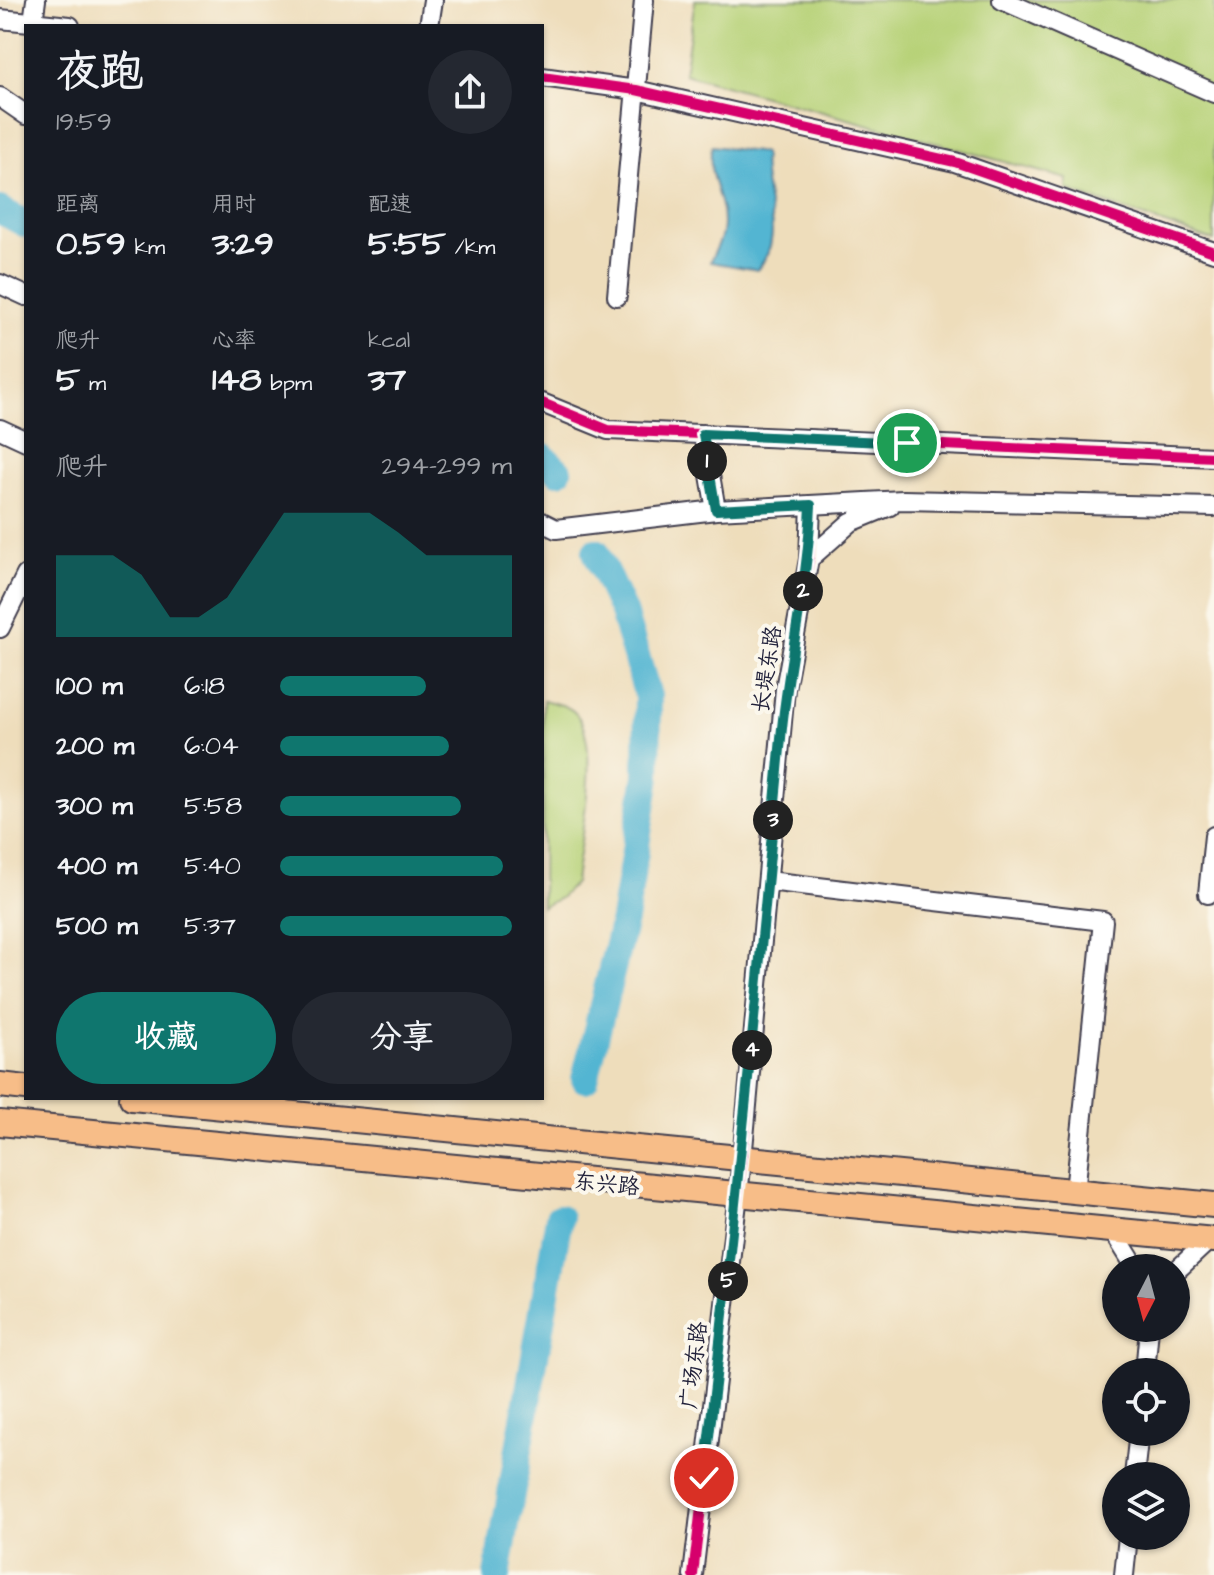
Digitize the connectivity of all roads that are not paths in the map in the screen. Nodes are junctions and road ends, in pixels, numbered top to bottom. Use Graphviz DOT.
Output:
graph roads {
  1 [pos="36,0"];
  2 [pos="433,0"];
  3 [pos="644,0"];
  4 [pos="1002,0"];
  5 [pos="0,19"];
  6 [pos="33,22"];
  7 [pos="52,24"];
  8 [pos="429,24"];
  9 [pos="544,77"];
  10 [pos="636,90"];
  11 [pos="1214,93"];
  12 [pos="0,97"];
  13 [pos="24,114"];
  14 [pos="1214,252"];
  15 [pos="0,284"];
  16 [pos="24,295"];
  17 [pos="617,296"];
  18 [pos="544,404"];
  19 [pos="0,429"];
  20 [pos="703,434"];
  21 [pos="24,440"];
  22 [pos="1214,457"];
  23 [pos="903,500"];
  24 [pos="811,505"];
  25 [pos="1214,507"];
  26 [pos="716,510"];
  27 [pos="544,523"];
  28 [pos="809,559"];
  29 [pos="24,579"];
  30 [pos="0,628"];
  31 [pos="1214,836"];
  32 [pos="768,881"];
  33 [pos="1208,894"];
  34 [pos="0,1085"];
  35 [pos="24,1088"];
  36 [pos="171,1100"];
  37 [pos="329,1108"];
  38 [pos="0,1123"];
  39 [pos="742,1160"];
  40 [pos="1075,1192"];
  41 [pos="738,1196"];
  42 [pos="1214,1205"];
  43 [pos="1113,1231"];
  44 [pos="1211,1240"];
  45 [pos="1127,1254"];
  46 [pos="1190,1259"];
  47 [pos="1127,1550"];
  48 [pos="693,1575"];
  49 [pos="1124,1575"];
  1 -- 6 [label="street"];
  2 -- 8 [label="street"];
  3 -- 10 [label="street"];
  4 -- 11 [label="street"];
  5 -- 6 [label="street"];
  6 -- 7 [label="street"];
  9 -- 10 [label="street"];
  10 -- 14 [label="street"];
  10 -- 17 [label="street"];
  12 -- 13 [label="street"];
  15 -- 16 [label="street"];
  18 -- 20 [label="street"];
  19 -- 21 [label="street"];
  20 -- 22 [label="street"];
  20 -- 26 [label="street"];
  23 -- 24 [label="street"];
  23 -- 25 [label="street"];
  23 -- 28 [label="street"];
  24 -- 26 [label="street"];
  24 -- 28 [label="street, 长堤东路"];
  26 -- 27 [label="street"];
  28 -- 32 [label="street, 长堤东路"];
  29 -- 30 [label="street"];
  31 -- 33 [label="street"];
  32 -- 39 [label="street, 长堤东路"];
  32 -- 40 [label="street"];
  34 -- 35 [label="main road"];
  36 -- 37 [label="main road, 东兴路"];
  37 -- 39 [label="main road, 东兴路"];
  38 -- 41 [label="main road, 东兴路"];
  39 -- 40 [label="main road, 东兴路"];
  39 -- 41 [label="street, 广场东路"];
  40 -- 42 [label="main road, 东兴路"];
  41 -- 43 [label="main road, 东兴路"];
  41 -- 48 [label="street, 广场东路"];
  43 -- 44 [label="main road, 东兴路"];
  43 -- 45 [label="street"];
  44 -- 46 [label="street"];
  47 -- 49 [label="street"];
}
